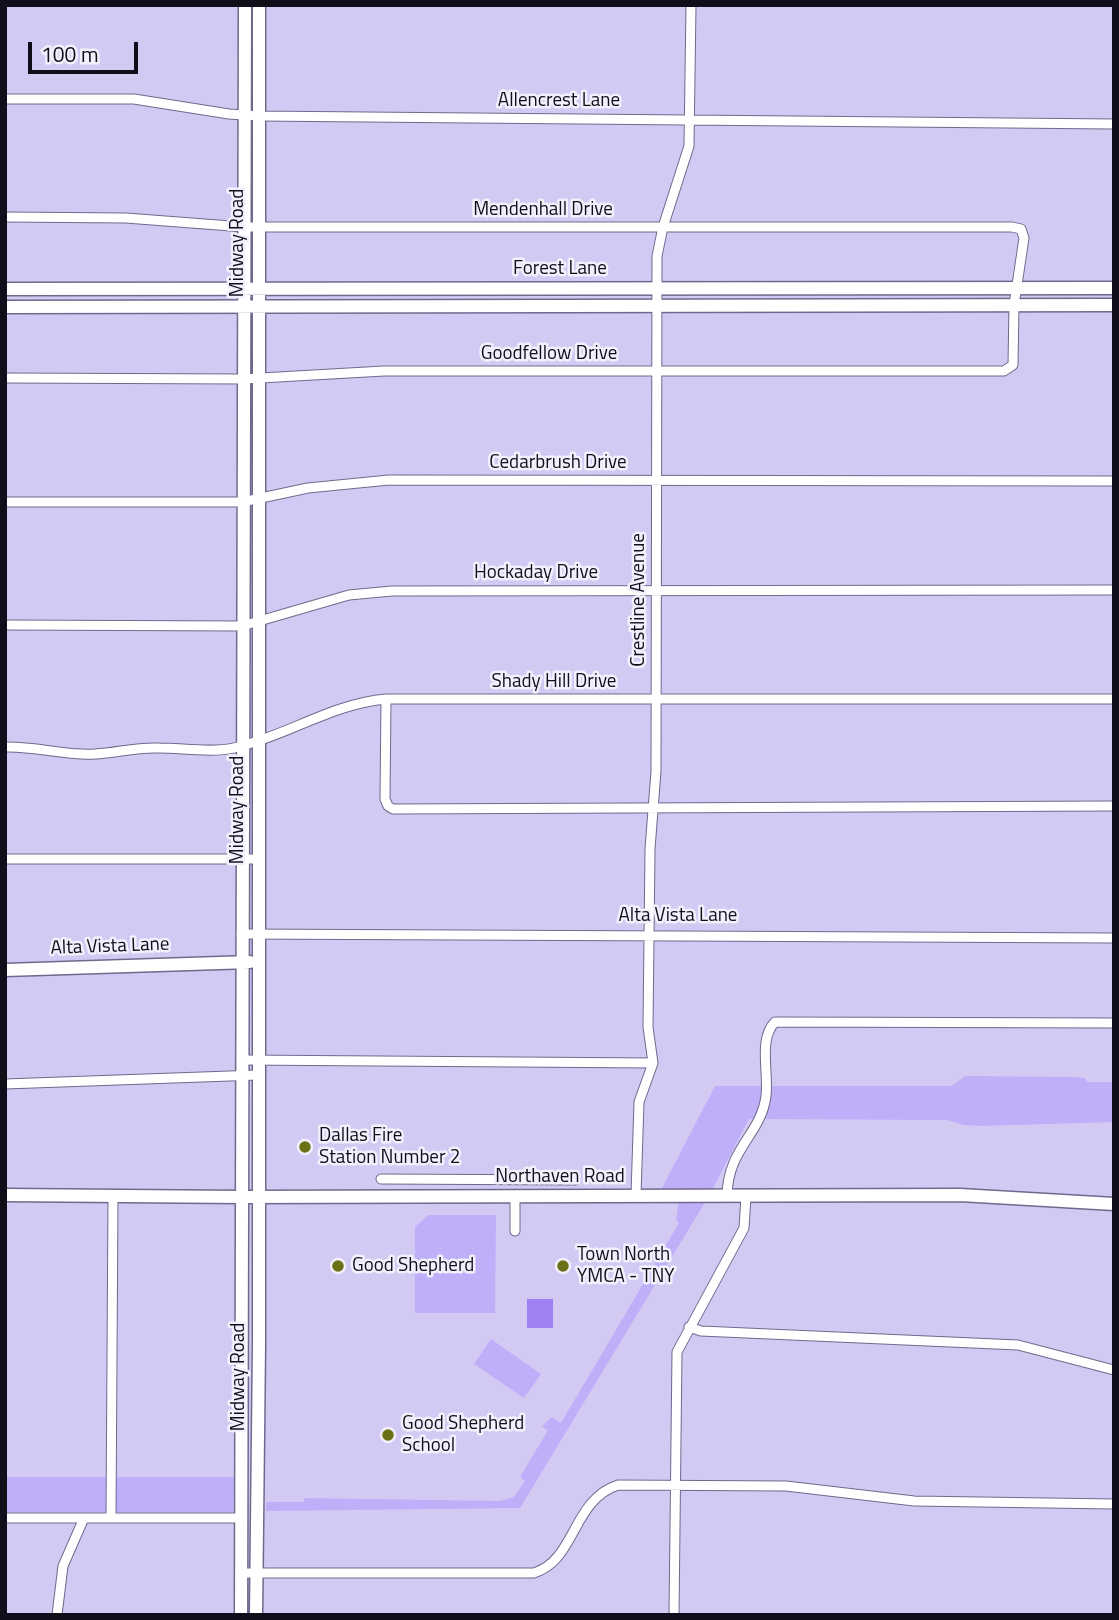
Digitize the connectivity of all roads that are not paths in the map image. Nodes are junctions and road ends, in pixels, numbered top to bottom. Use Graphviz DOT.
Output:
graph roads {
  1 [pos="245,5"];
  2 [pos="259,5"];
  3 [pos="691,5"];
  4 [pos="5,99"];
  5 [pos="244,116"];
  6 [pos="258,116"];
  7 [pos="691,120"];
  8 [pos="1114,124"];
  9 [pos="5,217"];
  10 [pos="251,227"];
  11 [pos="663,227"];
  12 [pos="257,288"];
  13 [pos="1114,288"];
  14 [pos="5,289"];
  15 [pos="243,289"];
  16 [pos="657,289"];
  17 [pos="1017,289"];
  18 [pos="1014,305"];
  19 [pos="1114,305"];
  20 [pos="250,306"];
  21 [pos="5,307"];
  22 [pos="657,307"];
  23 [pos="658,371"];
  24 [pos="257,377"];
  25 [pos="5,378"];
  26 [pos="243,379"];
  27 [pos="657,480"];
  28 [pos="1114,481"];
  29 [pos="257,498"];
  30 [pos="5,502"];
  31 [pos="242,502"];
  32 [pos="657,590"];
  33 [pos="1114,590"];
  34 [pos="257,621"];
  35 [pos="5,625"];
  36 [pos="242,626"];
  37 [pos="386,699"];
  38 [pos="657,699"];
  39 [pos="1114,699"];
  40 [pos="258,739"];
  41 [pos="242,745"];
  42 [pos="5,747"];
  43 [pos="1114,806"];
  44 [pos="653,809"];
  45 [pos="5,859"];
  46 [pos="241,859"];
  47 [pos="258,859"];
  48 [pos="241,934"];
  49 [pos="258,934"];
  50 [pos="649,936"];
  51 [pos="1114,938"];
  52 [pos="242,961"];
  53 [pos="258,962"];
  54 [pos="5,970"];
  55 [pos="1114,1023"];
  56 [pos="242,1060"];
  57 [pos="258,1060"];
  58 [pos="653,1063"];
  59 [pos="242,1075"];
  60 [pos="258,1075"];
  61 [pos="5,1084"];
  62 [pos="382,1179"];
  63 [pos="421,1179"];
  64 [pos="547,1180"];
  65 [pos="575,1180"];
  66 [pos="5,1195"];
  67 [pos="636,1195"];
  68 [pos="113,1196"];
  69 [pos="421,1196"];
  70 [pos="515,1196"];
  71 [pos="547,1196"];
  72 [pos="727,1196"];
  73 [pos="746,1196"];
  74 [pos="242,1197"];
  75 [pos="258,1197"];
  76 [pos="1114,1204"];
  77 [pos="515,1231"];
  78 [pos="689,1326"];
  79 [pos="1114,1370"];
  80 [pos="675,1485"];
  81 [pos="1114,1504"];
  82 [pos="5,1518"];
  83 [pos="84,1518"];
  84 [pos="110,1518"];
  85 [pos="242,1518"];
  86 [pos="242,1573"];
  87 [pos="257,1573"];
  88 [pos="57,1615"];
  89 [pos="242,1615"];
  90 [pos="256,1615"];
  91 [pos="674,1615"];
  1 -- 5 [label="main road, Midway Road"];
  2 -- 6 [label="main road, Midway Road"];
  3 -- 7 [label="street, Crestline Avenue"];
  4 -- 5 [label="street, Allencrest Lane"];
  5 -- 6 [label="street, Allencrest Lane"];
  5 -- 10 [label="main road, Midway Road"];
  6 -- 7 [label="street, Allencrest Lane"];
  6 -- 10 [label="main road, Midway Road"];
  7 -- 8 [label="street, Allencrest Lane"];
  7 -- 11 [label="street, Crestline Avenue"];
  9 -- 10 [label="street, Mendenhall Drive"];
  10 -- 11 [label="street, Mendenhall Drive"];
  10 -- 12 [label="main road, Midway Road"];
  10 -- 15 [label="main road, Midway Road"];
  11 -- 16 [label="street, Crestline Avenue"];
  11 -- 17 [label="street, Mendenhall Drive"];
  12 -- 15 [label="main road, Forest Lane"];
  12 -- 16 [label="main road, Forest Lane"];
  12 -- 20 [label="main road, Midway Road"];
  13 -- 17 [label="main road, Forest Lane"];
  14 -- 15 [label="main road, Forest Lane"];
  15 -- 20 [label="main road, Midway Road"];
  16 -- 17 [label="main road, Forest Lane"];
  16 -- 22 [label="street, Crestline Avenue"];
  17 -- 18 [label="street, Goodfellow Drive"];
  18 -- 19 [label="main road, Forest Lane"];
  18 -- 22 [label="main road, Forest Lane"];
  18 -- 23 [label="street, Goodfellow Drive"];
  20 -- 21 [label="main road, Forest Lane"];
  20 -- 22 [label="main road, Forest Lane"];
  20 -- 24 [label="main road, Midway Road"];
  20 -- 26 [label="main road, Midway Road"];
  22 -- 23 [label="street, Crestline Avenue"];
  23 -- 24 [label="street, Goodfellow Drive"];
  23 -- 27 [label="street, Crestline Avenue"];
  24 -- 26 [label="street, Goodfellow Drive"];
  24 -- 29 [label="main road, Midway Road"];
  25 -- 26 [label="street, Goodfellow Drive"];
  26 -- 31 [label="main road, Midway Road"];
  27 -- 28 [label="street, Cedarbrush Drive"];
  27 -- 29 [label="street, Cedarbrush Drive"];
  27 -- 32 [label="street, Crestline Avenue"];
  29 -- 31 [label="street, Cedarbrush Drive"];
  29 -- 34 [label="main road, Midway Road"];
  30 -- 31 [label="street, Cedarbrush Drive"];
  31 -- 36 [label="main road, Midway Road"];
  32 -- 33 [label="street, Hockaday Drive"];
  32 -- 34 [label="street, Hockaday Drive"];
  32 -- 38 [label="street, Crestline Avenue"];
  34 -- 36 [label="street, Hockaday Drive"];
  34 -- 40 [label="main road, Midway Road"];
  35 -- 36 [label="street, Hockaday Drive"];
  36 -- 41 [label="main road, Midway Road"];
  37 -- 38 [label="street, Shady Hill Drive"];
  37 -- 40 [label="street, Shady Hill Drive"];
  37 -- 44 [label="street"];
  38 -- 39 [label="street, Shady Hill Drive"];
  38 -- 44 [label="street, Crestline Avenue"];
  40 -- 41 [label="street, Shady Hill Drive"];
  40 -- 47 [label="main road, Midway Road"];
  41 -- 42 [label="street, Shady Hill Drive"];
  41 -- 46 [label="main road, Midway Road"];
  43 -- 44 [label="street"];
  44 -- 50 [label="street, Crestline Avenue"];
  45 -- 46 [label="street"];
  46 -- 47 [label="street"];
  46 -- 48 [label="main road, Midway Road"];
  47 -- 49 [label="main road, Midway Road"];
  48 -- 49 [label="street, Alta Vista Lane"];
  48 -- 52 [label="main road, Midway Road"];
  49 -- 50 [label="street, Alta Vista Lane"];
  49 -- 53 [label="main road, Midway Road"];
  50 -- 51 [label="street, Alta Vista Lane"];
  50 -- 58 [label="street, Crestline Avenue"];
  52 -- 53 [label="main road, Alta Vista Lane"];
  52 -- 54 [label="main road, Alta Vista Lane"];
  52 -- 56 [label="main road, Midway Road"];
  53 -- 57 [label="main road, Midway Road"];
  55 -- 72 [label="street"];
  56 -- 57 [label="street"];
  56 -- 59 [label="main road, Midway Road"];
  57 -- 58 [label="street"];
  57 -- 60 [label="main road, Midway Road"];
  58 -- 67 [label="street, Crestline Avenue"];
  59 -- 60 [label="street"];
  59 -- 61 [label="street"];
  59 -- 74 [label="main road, Midway Road"];
  60 -- 75 [label="main road, Midway Road"];
  62 -- 63 [label="street"];
  63 -- 64 [label="street"];
  63 -- 69 [label="street"];
  64 -- 65 [label="street"];
  64 -- 71 [label="street"];
  66 -- 68 [label="main road, Northaven Road"];
  67 -- 71 [label="main road, Northaven Road"];
  67 -- 72 [label="main road, Northaven Road"];
  68 -- 74 [label="main road, Northaven Road"];
  68 -- 84 [label="street"];
  69 -- 70 [label="main road, Northaven Road"];
  69 -- 75 [label="main road, Northaven Road"];
  70 -- 71 [label="main road, Northaven Road"];
  70 -- 77 [label="street"];
  72 -- 73 [label="main road, Northaven Road"];
  73 -- 76 [label="main road, Northaven Road"];
  73 -- 78 [label="street"];
  74 -- 75 [label="main road, Northaven Road"];
  74 -- 85 [label="main road, Midway Road"];
  75 -- 87 [label="main road, Midway Road"];
  78 -- 79 [label="street"];
  78 -- 80 [label="street"];
  80 -- 81 [label="street"];
  80 -- 87 [label="street"];
  80 -- 91 [label="street"];
  82 -- 83 [label="street"];
  83 -- 84 [label="street"];
  83 -- 88 [label="street"];
  84 -- 85 [label="street"];
  85 -- 86 [label="main road, Midway Road"];
  86 -- 87 [label="street"];
  86 -- 89 [label="main road, Midway Road"];
  87 -- 90 [label="main road, Midway Road"];
}
